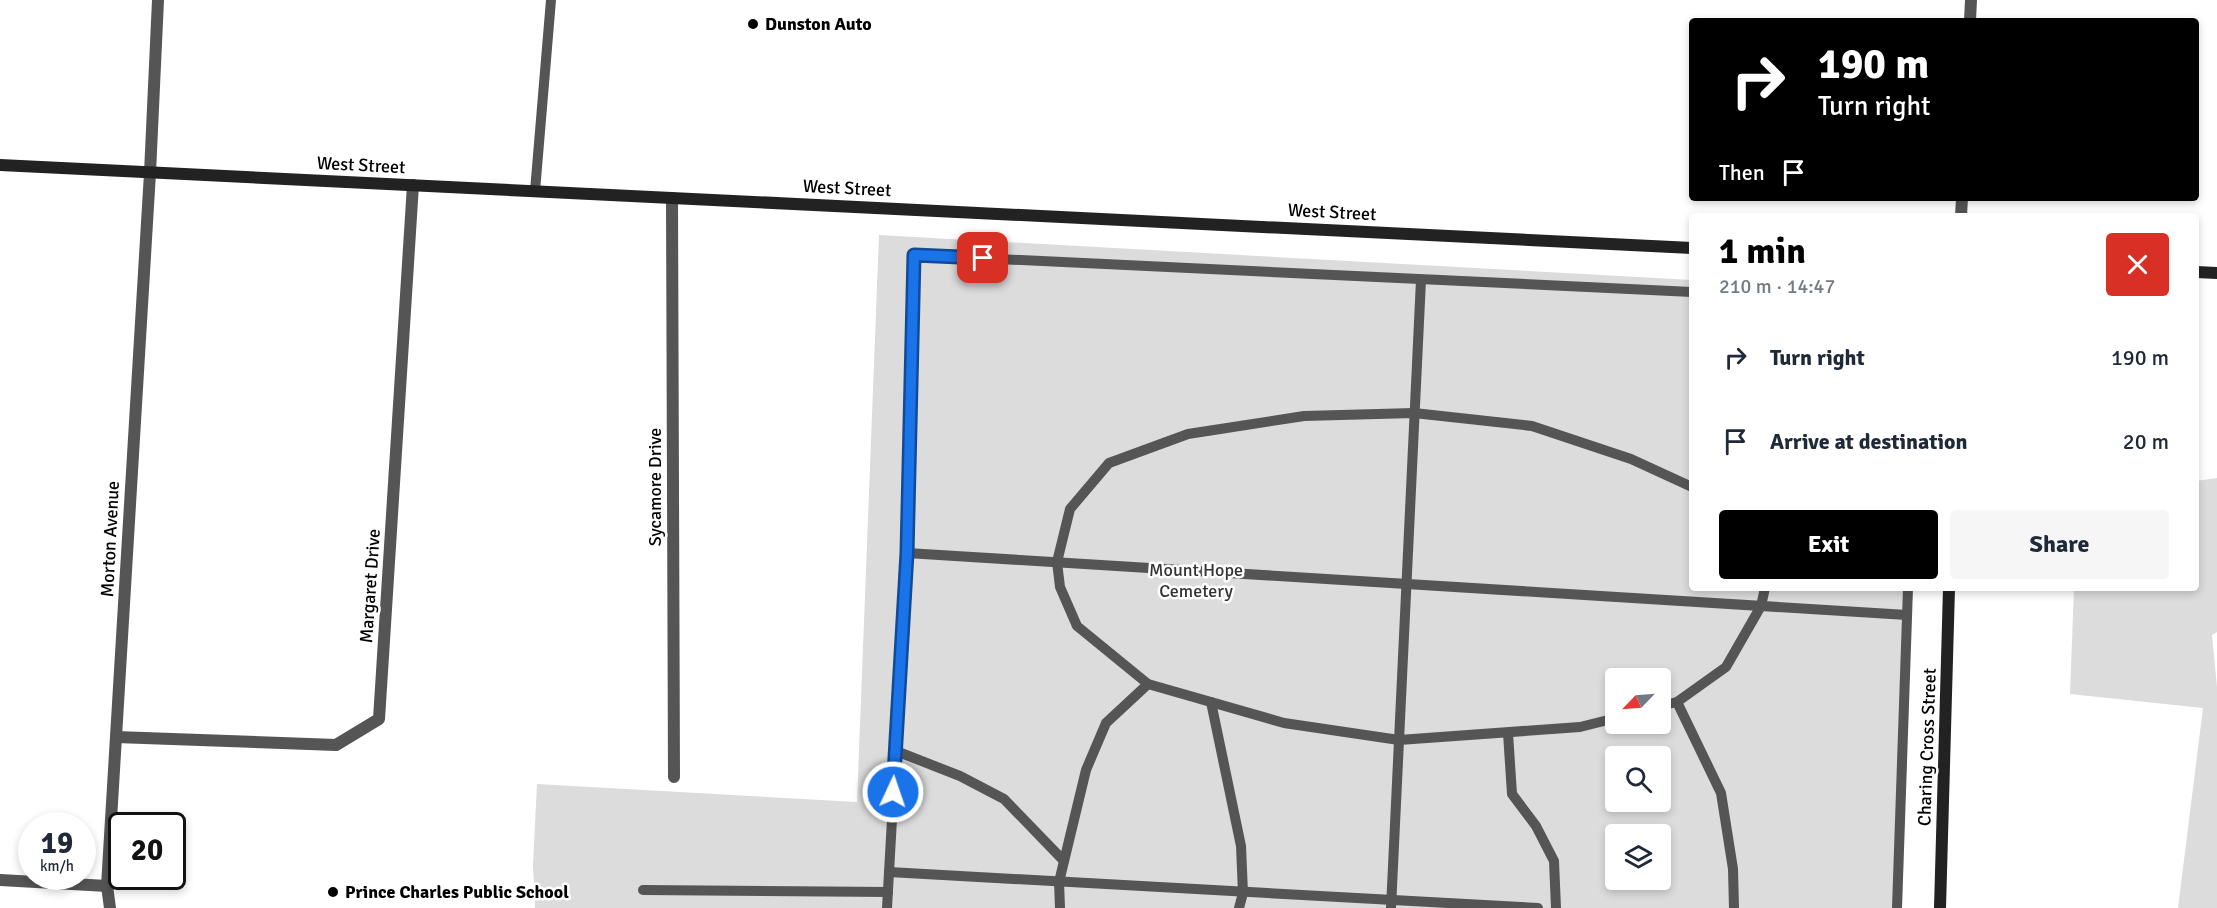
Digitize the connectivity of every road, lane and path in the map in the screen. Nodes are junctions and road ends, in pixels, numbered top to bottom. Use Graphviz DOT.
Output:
graph roads {
  1 [pos="158,0"];
  2 [pos="551,0"];
  3 [pos="1971,0"];
  4 [pos="1970,18"];
  5 [pos="0,165"];
  6 [pos="150,173"];
  7 [pos="413,185"];
  8 [pos="535,191"];
  9 [pos="672,198"];
  10 [pos="1689,248"];
  11 [pos="2199,272"];
  12 [pos="2217,273"];
  13 [pos="1421,280"];
  14 [pos="1689,292"];
  15 [pos="1414,413"];
  16 [pos="1689,486"];
  17 [pos="907,553"];
  18 [pos="1056,562"];
  19 [pos="1406,584"];
  20 [pos="1764,591"];
  21 [pos="1908,591"];
  22 [pos="1949,591"];
  23 [pos="1761,606"];
  24 [pos="1907,615"];
  25 [pos="1148,684"];
  26 [pos="1211,702"];
  27 [pos="1677,702"];
  28 [pos="1671,703"];
  29 [pos="1605,721"];
  30 [pos="1508,733"];
  31 [pos="116,737"];
  32 [pos="1399,740"];
  33 [pos="896,751"];
  34 [pos="674,777"];
  35 [pos="1064,861"];
  36 [pos="889,873"];
  37 [pos="0,880"];
  38 [pos="1059,882"];
  39 [pos="107,886"];
  40 [pos="643,890"];
  41 [pos="888,892"];
  42 [pos="1243,893"];
  43 [pos="1391,905"];
  44 [pos="110,908"];
  45 [pos="887,908"];
  46 [pos="1060,908"];
  47 [pos="1239,908"];
  48 [pos="1538,908"];
  49 [pos="1556,908"];
  50 [pos="1734,908"];
  51 [pos="1897,908"];
  52 [pos="1940,908"];
  1 -- 6 [label="street, Morton Avenue"];
  2 -- 8 [label="lane"];
  3 -- 4 [label="street"];
  5 -- 6 [label="main road, West Street"];
  6 -- 7 [label="main road, West Street"];
  6 -- 31 [label="street, Morton Avenue"];
  7 -- 8 [label="main road, West Street"];
  7 -- 31 [label="street, Margaret Drive"];
  8 -- 9 [label="main road, West Street"];
  9 -- 10 [label="main road, West Street"];
  9 -- 34 [label="street, Sycamore Drive"];
  11 -- 12 [label="main road"];
  13 -- 14 [label="lane"];
  13 -- 15 [label="lane"];
  13 -- 17 [label="lane"];
  15 -- 16 [label="lane"];
  15 -- 18 [label="lane"];
  15 -- 19 [label="lane"];
  17 -- 18 [label="lane"];
  17 -- 33 [label="lane"];
  18 -- 19 [label="lane"];
  18 -- 25 [label="lane"];
  19 -- 23 [label="lane"];
  19 -- 32 [label="lane"];
  20 -- 23 [label="lane"];
  21 -- 24 [label="lane"];
  22 -- 52 [label="main road, Charing Cross Street"];
  23 -- 24 [label="lane"];
  23 -- 27 [label="lane"];
  24 -- 51 [label="lane"];
  25 -- 26 [label="lane"];
  25 -- 35 [label="lane"];
  26 -- 32 [label="lane"];
  26 -- 42 [label="lane"];
  27 -- 28 [label="lane"];
  27 -- 50 [label="lane"];
  29 -- 30 [label="lane"];
  30 -- 32 [label="lane"];
  30 -- 49 [label="lane"];
  31 -- 39 [label="street, Morton Avenue"];
  32 -- 43 [label="lane"];
  33 -- 35 [label="lane"];
  33 -- 36 [label="lane"];
  35 -- 38 [label="lane"];
  36 -- 38 [label="lane"];
  36 -- 41 [label="lane"];
  37 -- 39 [label="street"];
  38 -- 42 [label="lane"];
  38 -- 46 [label="lane"];
  39 -- 44 [label="street, Morton Avenue"];
  40 -- 41 [label="lane"];
  41 -- 45 [label="lane"];
  42 -- 43 [label="lane"];
  42 -- 47 [label="lane"];
  43 -- 48 [label="lane"];
}
